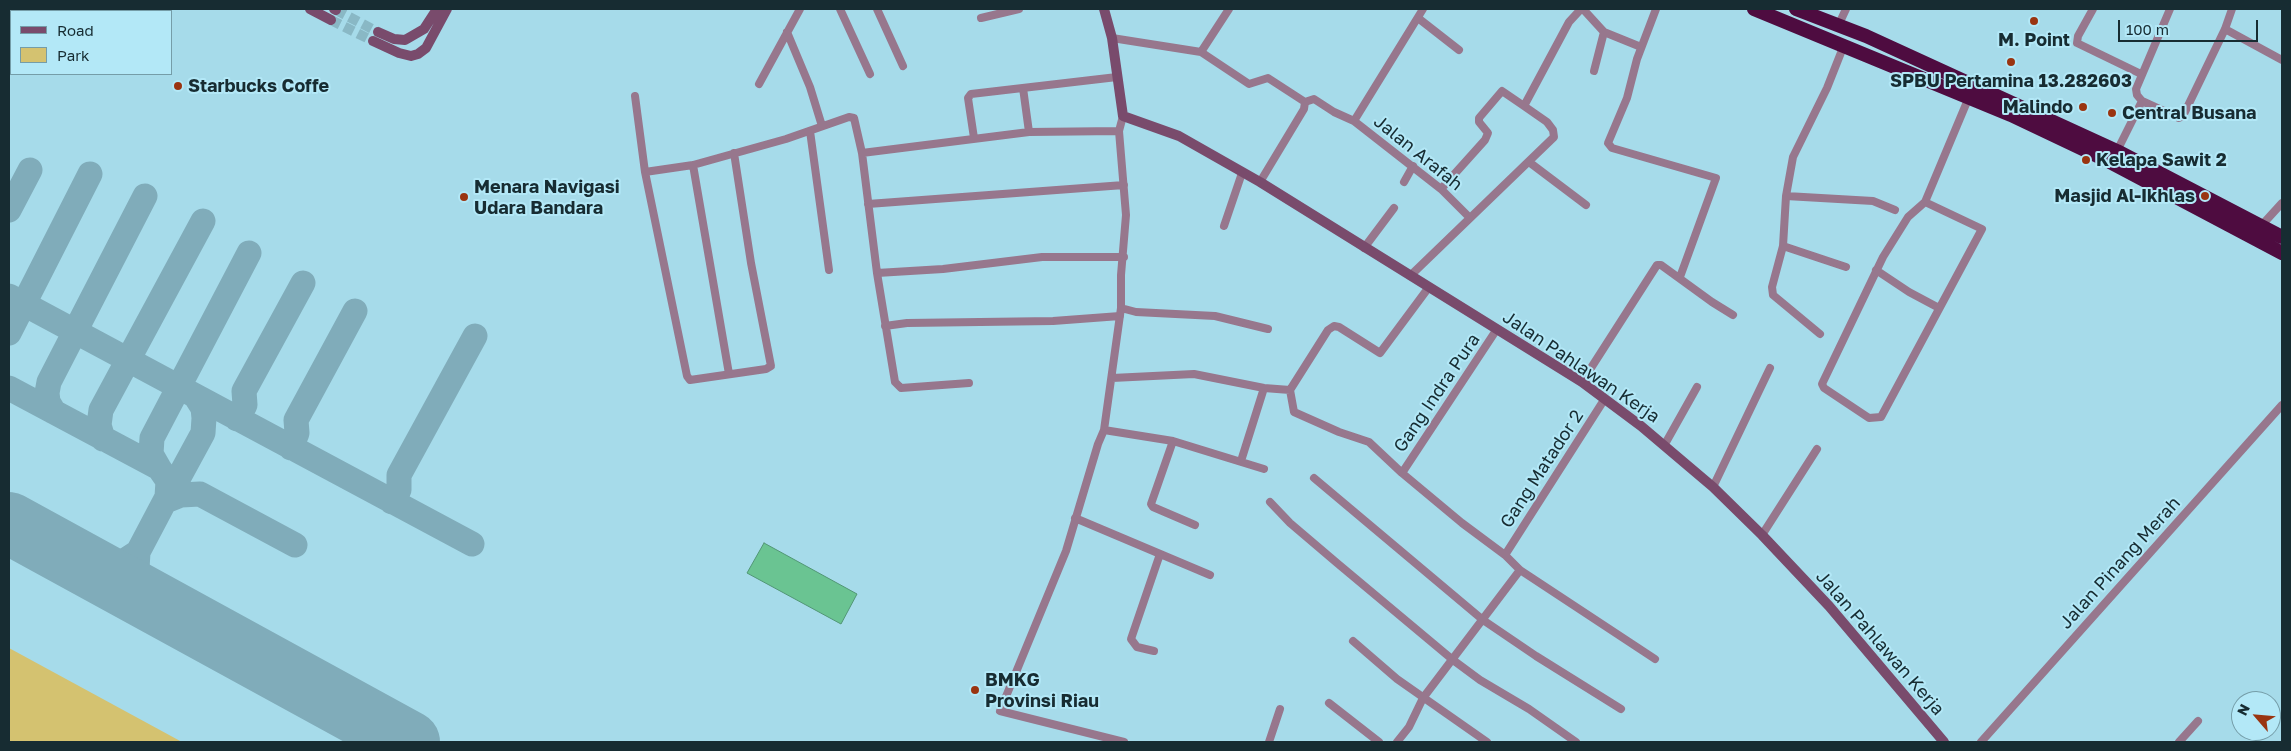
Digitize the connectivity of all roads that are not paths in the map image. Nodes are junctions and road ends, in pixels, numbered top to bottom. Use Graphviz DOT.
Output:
graph roads {
  1 [pos="310,9"];
  2 [pos="437,9"];
  3 [pos="446,9"];
  4 [pos="800,9"];
  5 [pos="840,9"];
  6 [pos="876,9"];
  7 [pos="1019,9"];
  8 [pos="1104,9"];
  9 [pos="1229,9"];
  10 [pos="1423,9"];
  11 [pos="1582,9"];
  12 [pos="1656,9"];
  13 [pos="1754,9"];
  14 [pos="1796,9"];
  15 [pos="1846,9"];
  16 [pos="2093,9"];
  17 [pos="2170,9"];
  18 [pos="2232,9"];
  19 [pos="1006,10"];
  20 [pos="981,18"];
  21 [pos="1418,18"];
  22 [pos="331,20"];
  23 [pos="1838,24"];
  24 [pos="2225,29"];
  25 [pos="787,32"];
  26 [pos="1604,32"];
  27 [pos="1112,38"];
  28 [pos="1844,45"];
  29 [pos="1641,47"];
  30 [pos="1459,50"];
  31 [pos="1201,52"];
  32 [pos="2282,60"];
  33 [pos="902,66"];
  34 [pos="1594,72"];
  35 [pos="870,74"];
  36 [pos="2141,74"];
  37 [pos="1117,77"];
  38 [pos="759,84"];
  39 [pos="1024,88"];
  40 [pos="635,96"];
  41 [pos="1969,97"];
  42 [pos="2142,101"];
  43 [pos="1305,102"];
  44 [pos="1524,106"];
  45 [pos="1123,116"];
  46 [pos="1354,121"];
  47 [pos="2042,124"];
  48 [pos="822,126"];
  49 [pos="810,131"];
  50 [pos="1119,131"];
  51 [pos="1029,132"];
  52 [pos="974,138"];
  53 [pos="2117,151"];
  54 [pos="734,153"];
  55 [pos="862,153"];
  56 [pos="1528,162"];
  57 [pos="693,164"];
  58 [pos="1413,166"];
  59 [pos="645,172"];
  60 [pos="1242,173"];
  61 [pos="1260,182"];
  62 [pos="1404,182"];
  63 [pos="1124,185"];
  64 [pos="1441,189"];
  65 [pos="1786,196"];
  66 [pos="1925,202"];
  67 [pos="2282,203"];
  68 [pos="868,204"];
  69 [pos="1586,205"];
  70 [pos="1394,208"];
  71 [pos="1895,210"];
  72 [pos="1470,218"];
  73 [pos="1224,226"];
  74 [pos="2261,226"];
  75 [pos="2282,237"];
  76 [pos="1783,246"];
  77 [pos="1364,248"];
  78 [pos="2282,253"];
  79 [pos="1124,257"];
  80 [pos="1846,267"];
  81 [pos="829,270"];
  82 [pos="1876,270"];
  83 [pos="876,273"];
  84 [pos="1410,276"];
  85 [pos="1680,277"];
  86 [pos="1429,287"];
  87 [pos="1940,308"];
  88 [pos="1121,312"];
  89 [pos="1733,314"];
  90 [pos="885,326"];
  91 [pos="1268,329"];
  92 [pos="1497,329"];
  93 [pos="1820,334"];
  94 [pos="1770,368"];
  95 [pos="729,374"];
  96 [pos="1112,378"];
  97 [pos="1582,382"];
  98 [pos="969,383"];
  99 [pos="1697,387"];
  100 [pos="1264,388"];
  101 [pos="1290,390"];
  102 [pos="1604,400"];
  103 [pos="2282,405"];
  104 [pos="1104,430"];
  105 [pos="1172,440"];
  106 [pos="1665,444"];
  107 [pos="1817,449"];
  108 [pos="1241,461"];
  109 [pos="1264,469"];
  110 [pos="1402,473"];
  111 [pos="1314,478"];
  112 [pos="1713,487"];
  113 [pos="1270,502"];
  114 [pos="1075,518"];
  115 [pos="1195,524"];
  116 [pos="1762,535"];
  117 [pos="1160,554"];
  118 [pos="1505,555"];
  119 [pos="1520,570"];
  120 [pos="1210,575"];
  121 [pos="1483,620"];
  122 [pos="1353,641"];
  123 [pos="1154,651"];
  124 [pos="1655,659"];
  125 [pos="1453,660"];
  126 [pos="1423,698"];
  127 [pos="1329,703"];
  128 [pos="1280,709"];
  129 [pos="1621,709"];
  130 [pos="2198,721"];
  131 [pos="1124,742"];
  132 [pos="1269,742"];
  133 [pos="1379,742"];
  134 [pos="1397,742"];
  135 [pos="1487,742"];
  136 [pos="1576,742"];
  137 [pos="1944,742"];
  138 [pos="1981,742"];
  139 [pos="2179,742"];
  1 -- 22 [label="street"];
  2 -- 3 [label="street"];
  4 -- 25 [label="street"];
  5 -- 35 [label="street"];
  6 -- 33 [label="street"];
  7 -- 19 [label="street"];
  8 -- 27 [label="street"];
  9 -- 31 [label="street"];
  10 -- 21 [label="street, Jalan Arafah"];
  11 -- 26 [label="street"];
  11 -- 44 [label="street"];
  12 -- 29 [label="street"];
  13 -- 28 [label="highway"];
  14 -- 23 [label="highway"];
  15 -- 23 [label="street"];
  16 -- 36 [label="street"];
  17 -- 36 [label="street"];
  18 -- 24 [label="street"];
  19 -- 20 [label="street"];
  21 -- 30 [label="street"];
  21 -- 46 [label="street, Jalan Arafah"];
  23 -- 47 [label="highway"];
  24 -- 32 [label="street"];
  24 -- 42 [label="street"];
  25 -- 38 [label="street"];
  25 -- 48 [label="street"];
  26 -- 29 [label="street"];
  26 -- 34 [label="street"];
  27 -- 31 [label="street"];
  27 -- 37 [label="street"];
  28 -- 41 [label="highway"];
  28 -- 65 [label="street"];
  29 -- 85 [label="street"];
  31 -- 43 [label="street"];
  36 -- 42 [label="street"];
  37 -- 39 [label="street"];
  37 -- 45 [label="street"];
  39 -- 51 [label="street"];
  39 -- 52 [label="street"];
  40 -- 59 [label="street"];
  41 -- 47 [label="highway"];
  41 -- 66 [label="street"];
  42 -- 53 [label="street"];
  43 -- 46 [label="street"];
  43 -- 61 [label="street"];
  44 -- 56 [label="street"];
  44 -- 64 [label="street"];
  45 -- 50 [label="street"];
  45 -- 60 [label="street, Jalan Pahlawan Kerja"];
  46 -- 58 [label="street, Jalan Arafah"];
  47 -- 53 [label="highway"];
  47 -- 78 [label="highway"];
  48 -- 49 [label="street"];
  48 -- 55 [label="street"];
  49 -- 54 [label="street"];
  49 -- 81 [label="street"];
  50 -- 51 [label="street"];
  50 -- 63 [label="street"];
  51 -- 52 [label="street"];
  52 -- 55 [label="street"];
  53 -- 74 [label="highway"];
  54 -- 57 [label="street"];
  54 -- 95 [label="street"];
  55 -- 68 [label="street"];
  56 -- 69 [label="street"];
  56 -- 72 [label="street"];
  57 -- 59 [label="street"];
  57 -- 95 [label="street"];
  58 -- 62 [label="street"];
  58 -- 64 [label="street, Jalan Arafah"];
  59 -- 95 [label="street"];
  60 -- 61 [label="street, Jalan Pahlawan Kerja"];
  60 -- 73 [label="street"];
  61 -- 77 [label="street, Jalan Pahlawan Kerja"];
  63 -- 68 [label="street"];
  63 -- 79 [label="street"];
  64 -- 72 [label="street, Jalan Arafah"];
  65 -- 71 [label="street"];
  65 -- 76 [label="street"];
  66 -- 82 [label="street"];
  66 -- 87 [label="street"];
  67 -- 74 [label="street"];
  68 -- 83 [label="street"];
  70 -- 77 [label="street"];
  72 -- 84 [label="street"];
  74 -- 75 [label="highway"];
  76 -- 80 [label="street"];
  76 -- 93 [label="street"];
  77 -- 84 [label="street, Jalan Pahlawan Kerja"];
  79 -- 83 [label="street"];
  79 -- 88 [label="street"];
  82 -- 87 [label="street"];
  82 -- 87 [label="street"];
  83 -- 90 [label="street"];
  84 -- 86 [label="street, Jalan Pahlawan Kerja"];
  85 -- 89 [label="street"];
  85 -- 97 [label="street"];
  86 -- 92 [label="street, Jalan Pahlawan Kerja"];
  86 -- 101 [label="street"];
  88 -- 90 [label="street"];
  88 -- 91 [label="street"];
  88 -- 96 [label="street"];
  90 -- 98 [label="street"];
  92 -- 97 [label="street, Jalan Pahlawan Kerja"];
  92 -- 110 [label="street, Gang Indra Pura"];
  94 -- 112 [label="street"];
  96 -- 100 [label="street"];
  96 -- 104 [label="street"];
  97 -- 102 [label="street, Jalan Pahlawan Kerja"];
  99 -- 106 [label="street"];
  100 -- 101 [label="street"];
  100 -- 108 [label="street"];
  101 -- 110 [label="street"];
  102 -- 106 [label="street, Jalan Pahlawan Kerja"];
  102 -- 118 [label="street, Gang Matador 2"];
  103 -- 138 [label="street, Jalan Pinang Merah"];
  104 -- 105 [label="street"];
  104 -- 114 [label="street"];
  105 -- 108 [label="street"];
  105 -- 115 [label="street"];
  106 -- 112 [label="street, Jalan Pahlawan Kerja"];
  107 -- 116 [label="street"];
  108 -- 109 [label="street"];
  110 -- 118 [label="street"];
  111 -- 121 [label="street"];
  112 -- 116 [label="street, Jalan Pahlawan Kerja"];
  113 -- 125 [label="street"];
  114 -- 117 [label="street"];
  114 -- 131 [label="street"];
  116 -- 137 [label="street, Jalan Pahlawan Kerja"];
  117 -- 120 [label="street"];
  117 -- 123 [label="street"];
  118 -- 119 [label="street"];
  119 -- 121 [label="street"];
  119 -- 124 [label="street"];
  121 -- 125 [label="street"];
  121 -- 129 [label="street"];
  122 -- 126 [label="street"];
  125 -- 126 [label="street"];
  125 -- 136 [label="street"];
  126 -- 134 [label="street"];
  126 -- 135 [label="street"];
  127 -- 133 [label="street"];
  128 -- 132 [label="street"];
  130 -- 139 [label="street"];
}
